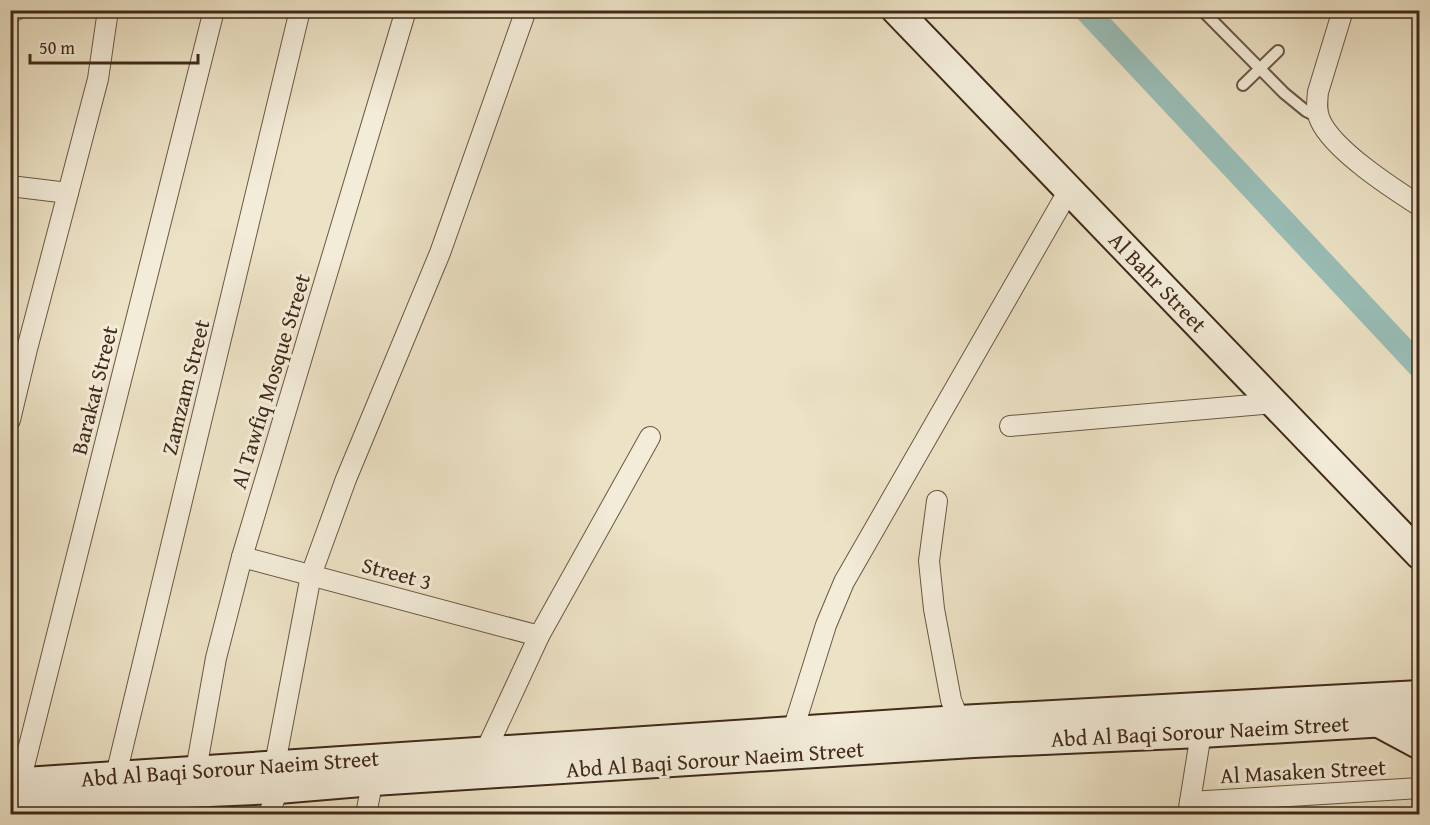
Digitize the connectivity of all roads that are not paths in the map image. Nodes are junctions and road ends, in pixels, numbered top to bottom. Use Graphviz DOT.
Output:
graph roads {
  1 [pos="16,10"];
  2 [pos="108,10"];
  3 [pos="214,10"];
  4 [pos="300,10"];
  5 [pos="406,10"];
  6 [pos="526,10"];
  7 [pos="896,10"];
  8 [pos="1202,10"];
  9 [pos="1299,10"];
  10 [pos="1309,10"];
  11 [pos="1343,10"];
  12 [pos="10,13"];
  13 [pos="1278,51"];
  14 [pos="1260,69"];
  15 [pos="1243,85"];
  16 [pos="1318,118"];
  17 [pos="10,186"];
  18 [pos="1069,189"];
  19 [pos="68,193"];
  20 [pos="1419,206"];
  21 [pos="1274,403"];
  22 [pos="10,420"];
  23 [pos="1010,426"];
  24 [pos="650,438"];
  25 [pos="937,501"];
  26 [pos="1419,555"];
  27 [pos="242,557"];
  28 [pos="311,575"];
  29 [pos="539,636"];
  30 [pos="1419,695"];
  31 [pos="959,720"];
  32 [pos="1419,720"];
  33 [pos="1377,722"];
  34 [pos="793,730"];
  35 [pos="1201,733"];
  36 [pos="1419,745"];
  37 [pos="486,750"];
  38 [pos="375,769"];
  39 [pos="196,770"];
  40 [pos="116,775"];
  41 [pos="1419,788"];
  42 [pos="274,789"];
  43 [pos="14,790"];
  44 [pos="162,793"];
  45 [pos="60,799"];
  46 [pos="1189,808"];
  47 [pos="366,814"];
  1 -- 12 [label="street"];
  2 -- 19 [label="street"];
  3 -- 43 [label="street, Barakat Street"];
  4 -- 40 [label="street, Zamzam Street"];
  5 -- 27 [label="street, Al Tawfiq Mosque Street"];
  6 -- 28 [label="street"];
  7 -- 18 [label="street, Al Bahr Street"];
  8 -- 14 [label="lane"];
  9 -- 10 [label="lane"];
  11 -- 16 [label="street"];
  13 -- 14 [label="lane"];
  14 -- 15 [label="lane"];
  14 -- 16 [label="lane"];
  16 -- 20 [label="street"];
  17 -- 19 [label="street"];
  18 -- 21 [label="street, Al Bahr Street"];
  18 -- 34 [label="street"];
  19 -- 22 [label="street"];
  21 -- 23 [label="street"];
  21 -- 26 [label="street, Al Bahr Street"];
  24 -- 29 [label="street"];
  25 -- 31 [label="street"];
  27 -- 28 [label="street, Street 3"];
  27 -- 39 [label="street, Al Tawfiq Mosque Street"];
  28 -- 29 [label="street, Street 3"];
  28 -- 42 [label="street"];
  29 -- 37 [label="street"];
  30 -- 31 [label="street, Abd Al Baqi Sorour Naeim Street"];
  31 -- 34 [label="street, Abd Al Baqi Sorour Naeim Street"];
  32 -- 33 [label="street, Abd Al Baqi Sorour Naeim Street"];
  33 -- 35 [label="street, Abd Al Baqi Sorour Naeim Street"];
  33 -- 36 [label="street"];
  34 -- 37 [label="street, Abd Al Baqi Sorour Naeim Street"];
  35 -- 38 [label="street, Abd Al Baqi Sorour Naeim Street"];
  35 -- 46 [label="street"];
  37 -- 38 [label="street, Abd Al Baqi Sorour Naeim Street"];
  38 -- 42 [label="street, Abd Al Baqi Sorour Naeim Street"];
  38 -- 47 [label="street"];
  39 -- 42 [label="street, Abd Al Baqi Sorour Naeim Street"];
  39 -- 44 [label="street, Abd Al Baqi Sorour Naeim Street"];
  40 -- 44 [label="street, Abd Al Baqi Sorour Naeim Street"];
  40 -- 45 [label="street, Abd Al Baqi Sorour Naeim Street"];
  41 -- 46 [label="street, Al Masaken Street"];
  42 -- 44 [label="street, Abd Al Baqi Sorour Naeim Street"];
  43 -- 45 [label="street, Abd Al Baqi Sorour Naeim Street"];
  44 -- 45 [label="street, Abd Al Baqi Sorour Naeim Street"];
}
